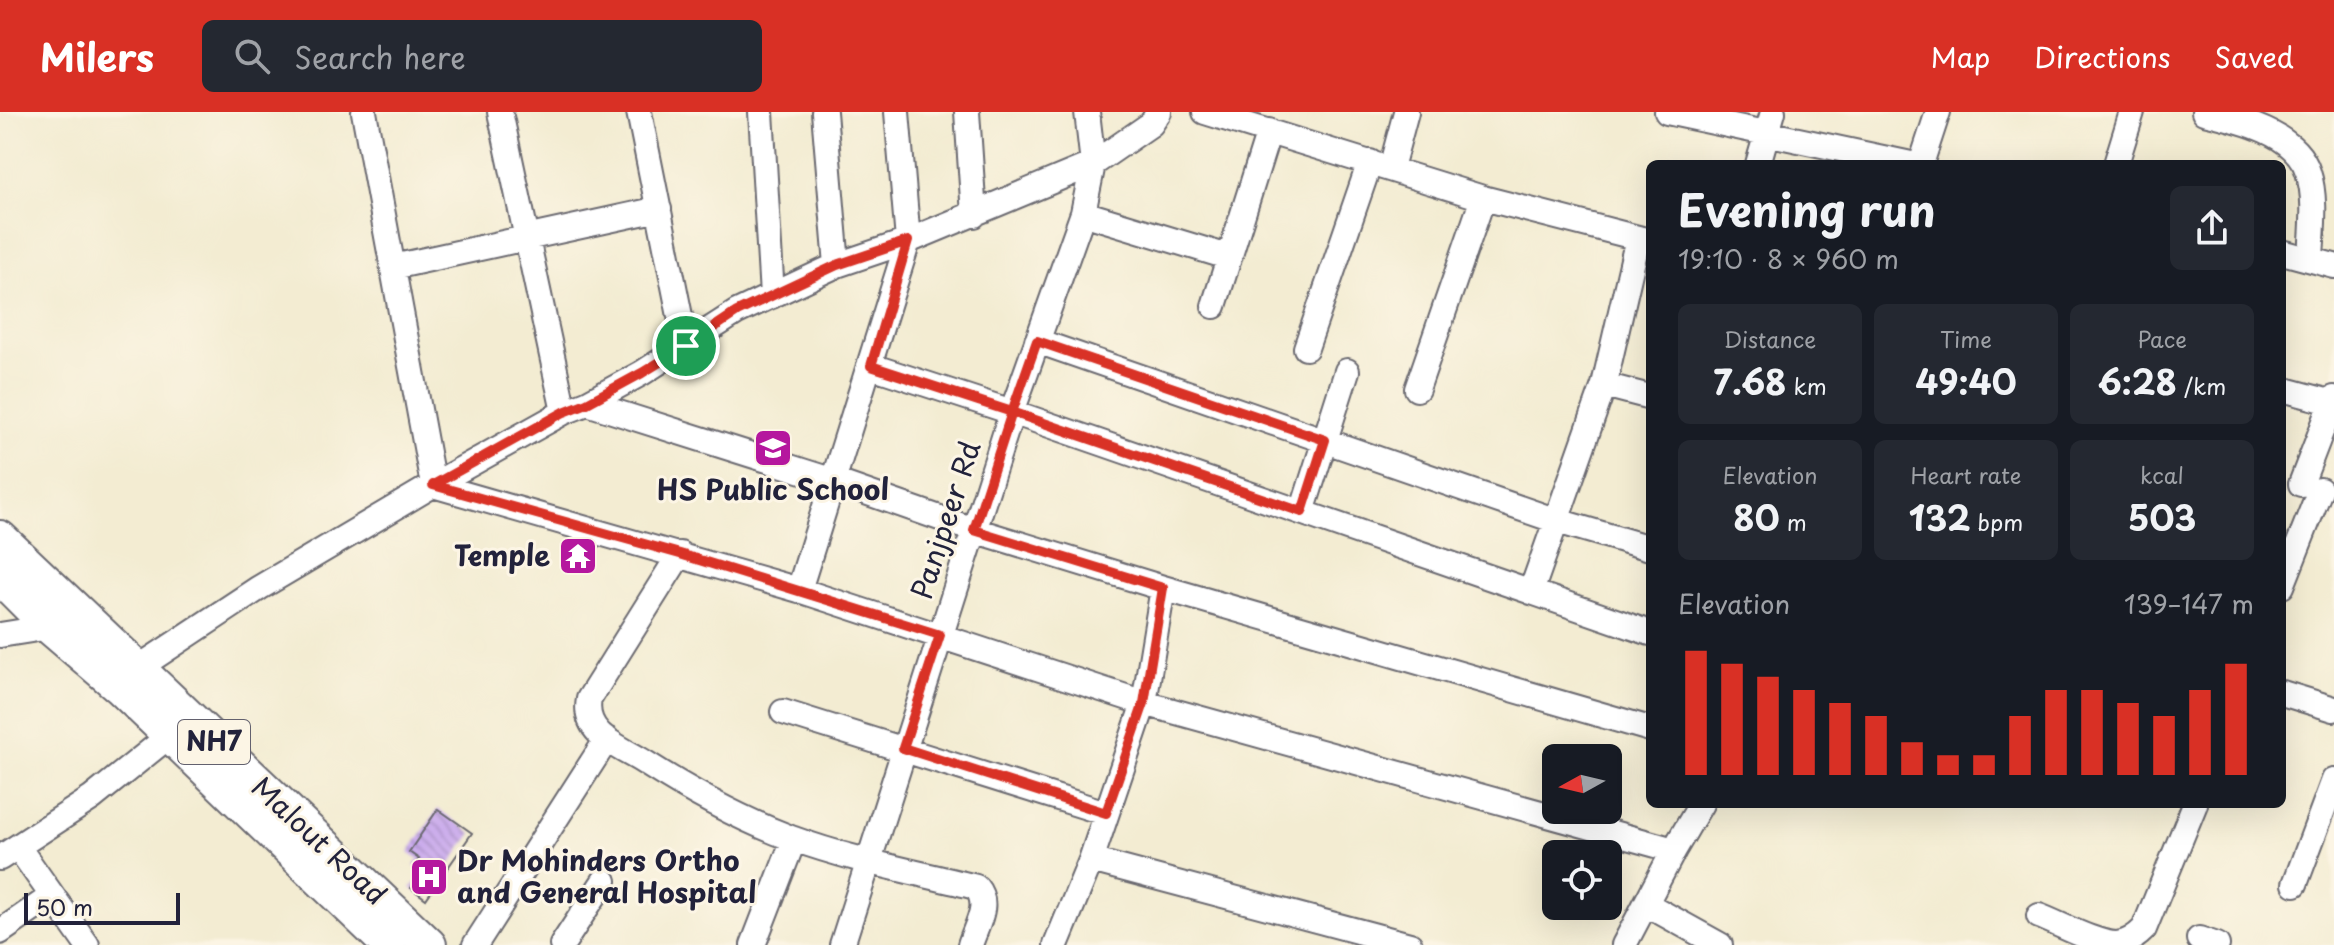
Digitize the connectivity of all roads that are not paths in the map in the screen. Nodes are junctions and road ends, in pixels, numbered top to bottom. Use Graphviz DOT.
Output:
graph roads {
  1 [pos="364,112"];
  2 [pos="500,112"];
  3 [pos="639,112"];
  4 [pos="761,112"];
  5 [pos="824,112"];
  6 [pos="897,112"];
  7 [pos="967,112"];
  8 [pos="1087,112"];
  9 [pos="1159,112"];
  10 [pos="1205,112"];
  11 [pos="1406,112"];
  12 [pos="1667,112"];
  13 [pos="1938,112"];
  14 [pos="2132,112"];
  15 [pos="2204,112"];
  16 [pos="1770,124"];
  17 [pos="1269,131"];
  18 [pos="1759,160"];
  19 [pos="1897,160"];
  20 [pos="1922,160"];
  21 [pos="2117,160"];
  22 [pos="1093,164"];
  23 [pos="1381,165"];
  24 [pos="1483,198"];
  25 [pos="659,209"];
  26 [pos="1083,213"];
  27 [pos="974,215"];
  28 [pos="526,238"];
  29 [pos="1644,240"];
  30 [pos="908,241"];
  31 [pos="2286,253"];
  32 [pos="1228,257"];
  33 [pos="2322,262"];
  34 [pos="837,265"];
  35 [pos="393,267"];
  36 [pos="772,296"];
  37 [pos="1214,306"];
  38 [pos="1037,341"];
  39 [pos="686,346"];
  40 [pos="1306,348"];
  41 [pos="871,366"];
  42 [pos="1347,371"];
  43 [pos="1604,385"];
  44 [pos="1417,389"];
  45 [pos="2286,390"];
  46 [pos="1646,396"];
  47 [pos="2333,401"];
  48 [pos="587,403"];
  49 [pos="564,412"];
  50 [pos="1012,412"];
  51 [pos="1325,440"];
  52 [pos="834,481"];
  53 [pos="433,485"];
  54 [pos="2309,487"];
  55 [pos="1302,512"];
  56 [pos="1557,521"];
  57 [pos="974,530"];
  58 [pos="0,538"];
  59 [pos="1646,547"];
  60 [pos="680,554"];
  61 [pos="2286,571"];
  62 [pos="0,577"];
  63 [pos="1163,588"];
  64 [pos="799,590"];
  65 [pos="1531,592"];
  66 [pos="62,619"];
  67 [pos="1646,632"];
  68 [pos="0,635"];
  69 [pos="940,635"];
  70 [pos="138,668"];
  71 [pos="2286,694"];
  72 [pos="1144,703"];
  73 [pos="2334,709"];
  74 [pos="783,712"];
  75 [pos="1646,728"];
  76 [pos="169,736"];
  77 [pos="607,739"];
  78 [pos="903,748"];
  79 [pos="2334,780"];
  80 [pos="1699,808"];
  81 [pos="2193,808"];
  82 [pos="1106,813"];
  83 [pos="794,839"];
  84 [pos="1674,850"];
  85 [pos="9,852"];
  86 [pos="869,860"];
  87 [pos="1091,860"];
  88 [pos="604,881"];
  89 [pos="2295,884"];
  90 [pos="52,896"];
  91 [pos="1646,904"];
  92 [pos="2039,916"];
  93 [pos="0,932"];
  94 [pos="87,945"];
  95 [pos="389,945"];
  96 [pos="429,945"];
  97 [pos="475,945"];
  98 [pos="562,945"];
  99 [pos="753,945"];
  100 [pos="842,945"];
  101 [pos="970,945"];
  102 [pos="1056,945"];
  103 [pos="1410,945"];
  104 [pos="1624,945"];
  105 [pos="1720,945"];
  1 -- 35 [label="street"];
  2 -- 28 [label="street"];
  3 -- 25 [label="street"];
  4 -- 36 [label="street"];
  5 -- 34 [label="street"];
  6 -- 30 [label="street"];
  7 -- 27 [label="street"];
  8 -- 22 [label="street, Panjpeer Rd"];
  9 -- 22 [label="street"];
  10 -- 17 [label="street"];
  11 -- 23 [label="street"];
  12 -- 16 [label="street"];
  13 -- 20 [label="street"];
  14 -- 21 [label="street"];
  15 -- 33 [label="street"];
  16 -- 18 [label="street"];
  16 -- 19 [label="street"];
  17 -- 23 [label="street"];
  17 -- 32 [label="street"];
  22 -- 26 [label="street, Panjpeer Rd"];
  22 -- 27 [label="street"];
  23 -- 24 [label="street"];
  23 -- 40 [label="street"];
  24 -- 29 [label="street"];
  24 -- 44 [label="street"];
  25 -- 28 [label="street"];
  25 -- 39 [label="street"];
  26 -- 32 [label="street"];
  26 -- 38 [label="street, Panjpeer Rd"];
  27 -- 30 [label="street"];
  28 -- 35 [label="street"];
  28 -- 49 [label="street"];
  29 -- 43 [label="street"];
  30 -- 34 [label="street"];
  30 -- 41 [label="street"];
  31 -- 33 [label="street"];
  32 -- 37 [label="street"];
  34 -- 36 [label="street"];
  35 -- 53 [label="street"];
  36 -- 39 [label="street"];
  38 -- 50 [label="street, Panjpeer Rd"];
  38 -- 51 [label="street"];
  39 -- 48 [label="street"];
  41 -- 50 [label="street"];
  41 -- 52 [label="street"];
  42 -- 51 [label="street"];
  43 -- 46 [label="street"];
  43 -- 56 [label="street"];
  45 -- 47 [label="street"];
  47 -- 54 [label="street"];
  48 -- 49 [label="street"];
  48 -- 52 [label="street"];
  49 -- 53 [label="street"];
  50 -- 55 [label="street"];
  50 -- 57 [label="street, Panjpeer Rd"];
  51 -- 55 [label="street"];
  51 -- 56 [label="street"];
  52 -- 57 [label="street"];
  52 -- 64 [label="street"];
  53 -- 60 [label="street"];
  53 -- 70 [label="street"];
  54 -- 61 [label="street"];
  55 -- 65 [label="street"];
  56 -- 59 [label="street"];
  56 -- 65 [label="street"];
  57 -- 63 [label="street"];
  57 -- 69 [label="street, Panjpeer Rd"];
  58 -- 66 [label="highway, Malout Road / NH7"];
  60 -- 64 [label="street"];
  60 -- 77 [label="street"];
  62 -- 66 [label="highway, Malout Road / NH7"];
  63 -- 72 [label="street"];
  63 -- 75 [label="street"];
  64 -- 69 [label="street"];
  65 -- 67 [label="street"];
  66 -- 68 [label="street"];
  66 -- 70 [label="highway, Malout Road / NH7"];
  66 -- 76 [label="highway, Malout Road / NH7"];
  69 -- 72 [label="street"];
  69 -- 78 [label="street, Panjpeer Rd"];
  70 -- 96 [label="highway, Malout Road / NH7"];
  71 -- 73 [label="street"];
  72 -- 82 [label="street"];
  72 -- 84 [label="street"];
  74 -- 78 [label="street"];
  76 -- 85 [label="street"];
  76 -- 95 [label="highway, Malout Road / NH7"];
  77 -- 83 [label="street"];
  77 -- 97 [label="street"];
  78 -- 82 [label="street"];
  78 -- 86 [label="street, Panjpeer Rd"];
  79 -- 89 [label="street"];
  80 -- 84 [label="street"];
  81 -- 92 [label="street"];
  82 -- 87 [label="street"];
  83 -- 86 [label="street"];
  83 -- 99 [label="street"];
  84 -- 91 [label="street"];
  85 -- 90 [label="street"];
  86 -- 100 [label="street, Panjpeer Rd"];
  86 -- 101 [label="street"];
  87 -- 102 [label="street"];
  87 -- 103 [label="street"];
  88 -- 98 [label="street"];
  90 -- 93 [label="street"];
  90 -- 94 [label="street"];
  91 -- 104 [label="street"];
  91 -- 105 [label="street"];
}
